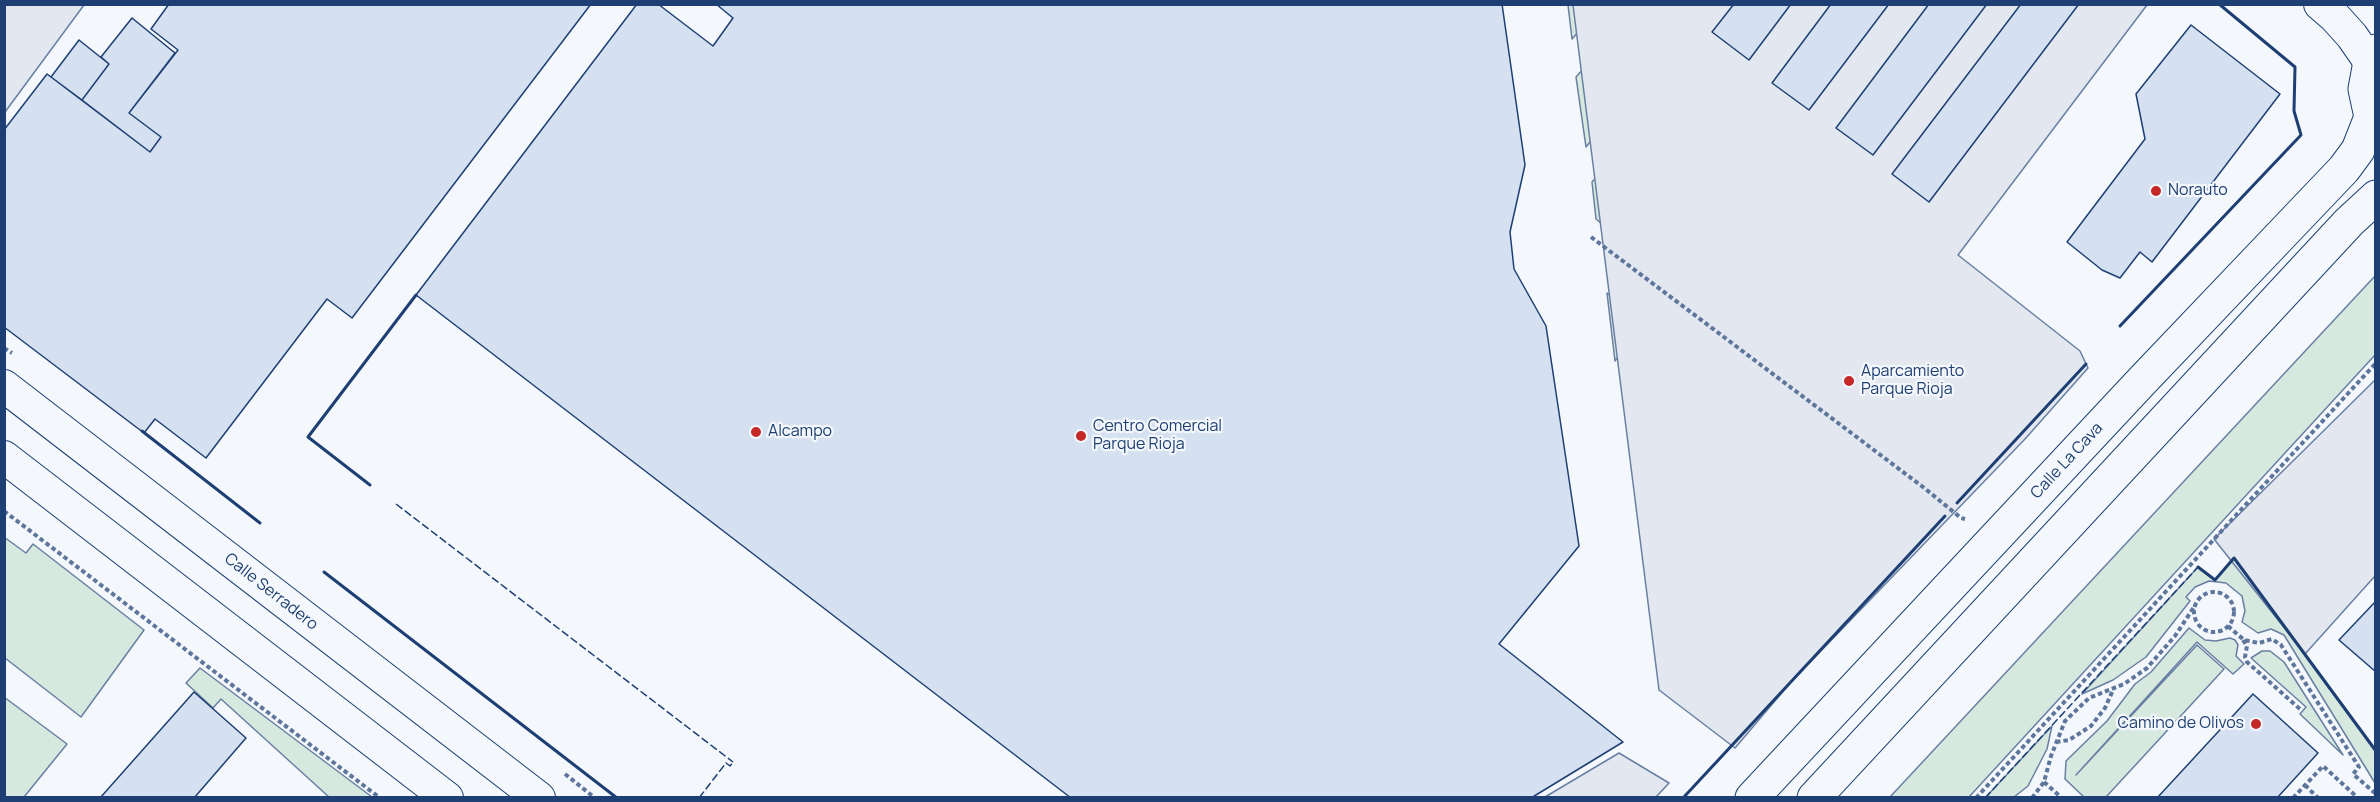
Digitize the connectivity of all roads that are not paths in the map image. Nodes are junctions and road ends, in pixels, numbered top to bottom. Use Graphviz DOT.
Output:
graph roads {
  1 [pos="2320,4"];
  2 [pos="2373,56"];
  3 [pos="2373,121"];
  4 [pos="2376,197"];
  5 [pos="4,386"];
  6 [pos="4,458"];
  7 [pos="447,798"];
  8 [pos="539,798"];
  9 [pos="1752,798"];
  10 [pos="1814,798"];
  1 -- 2 [label="street"];
  2 -- 3 [label="main road"];
  3 -- 9 [label="main road, Calle La Cava"];
  4 -- 10 [label="main road"];
  5 -- 8 [label="street, Calle Serradero"];
  6 -- 7 [label="street"];
}
